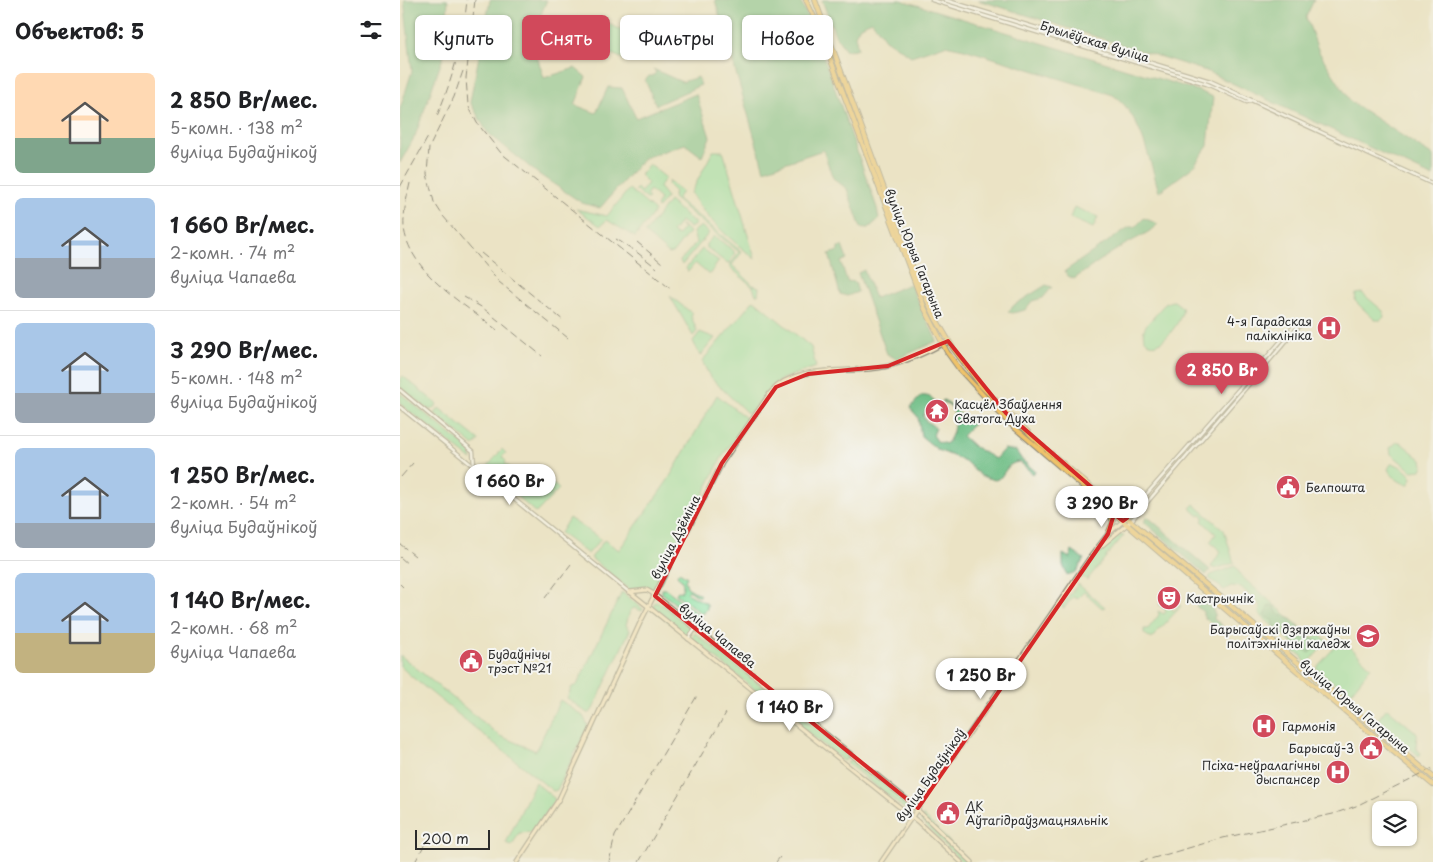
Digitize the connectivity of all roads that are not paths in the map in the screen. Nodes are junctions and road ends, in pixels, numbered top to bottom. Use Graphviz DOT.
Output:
graph roads {
  1 [pos="806,0"];
  2 [pos="815,0"];
  3 [pos="932,0"];
  4 [pos="945,0"];
  5 [pos="1215,85"];
  6 [pos="1433,184"];
  7 [pos="948,341"];
  8 [pos="943,344"];
  9 [pos="400,390"];
  10 [pos="1238,390"];
  11 [pos="1242,393"];
  12 [pos="400,407"];
  13 [pos="1191,445"];
  14 [pos="1195,449"];
  15 [pos="474,466"];
  16 [pos="1164,476"];
  17 [pos="1168,479"];
  18 [pos="1109,509"];
  19 [pos="1129,519"];
  20 [pos="1123,521"];
  21 [pos="1127,525"];
  22 [pos="1108,534"];
  23 [pos="1096,549"];
  24 [pos="629,592"];
  25 [pos="655,596"];
  26 [pos="648,608"];
  27 [pos="696,628"];
  28 [pos="688,639"];
  29 [pos="1433,777"];
  30 [pos="1433,785"];
  31 [pos="918,808"];
  32 [pos="912,817"];
  33 [pos="517,862"];
  34 [pos="881,862"];
  35 [pos="960,862"];
  36 [pos="972,862"];
  1 -- 8 [label="main road, вуліца Юрыя Гагарына"];
  2 -- 7 [label="main road, вуліца Юрыя Гагарына"];
  3 -- 5 [label="street, Брылёўская вуліца"];
  4 -- 5 [label="street, Брылёўская вуліца"];
  5 -- 6 [label="street, Брылёўская вуліца"];
  7 -- 8 [label="main road, вуліца Дзёміна"];
  7 -- 19 [label="main road, вуліца Юрыя Гагарына"];
  8 -- 18 [label="main road, вуліца Юрыя Гагарына"];
  8 -- 25 [label="main road, вуліца Дзёміна"];
  9 -- 15 [label="street"];
  10 -- 11 [label="street"];
  10 -- 11 [label="street, вуліца Будаўнікоў"];
  10 -- 13 [label="street, вуліца Будаўнікоў"];
  11 -- 14 [label="street, вуліца Будаўнікоў"];
  12 -- 15 [label="street, вуліца Чапаева"];
  13 -- 14 [label="street"];
  13 -- 16 [label="street, вуліца Будаўнікоў"];
  14 -- 17 [label="street, вуліца Будаўнікоў"];
  15 -- 24 [label="street, вуліца Чапаева"];
  16 -- 17 [label="street"];
  16 -- 19 [label="street, вуліца Будаўнікоў"];
  17 -- 19 [label="street, вуліца Будаўнікоў"];
  18 -- 20 [label="main road, вуліца Юрыя Гагарына"];
  18 -- 22 [label="main road"];
  19 -- 20 [label="street, вуліца Будаўнікоў"];
  19 -- 21 [label="main road, вуліца Будаўнікоў"];
  19 -- 29 [label="main road, вуліца Юрыя Гагарына"];
  20 -- 21 [label="main road, вуліца Юрыя Гагарына"];
  20 -- 22 [label="main road, вуліца Будаўнікоў"];
  21 -- 23 [label="main road, вуліца Будаўнікоў"];
  21 -- 30 [label="main road, вуліца Юрыя Гагарына"];
  22 -- 23 [label="main road, вуліца Будаўнікоў"];
  23 -- 31 [label="main road, вуліца Будаўнікоў"];
  24 -- 25 [label="main road, вуліца Чапаева"];
  24 -- 26 [label="main road, вуліца Чапаева"];
  25 -- 26 [label="main road, вуліца Дзёміна"];
  25 -- 27 [label="main road, вуліца Чапаева"];
  26 -- 28 [label="main road, вуліца Чапаева"];
  26 -- 33 [label="main road, вуліца Дзёміна"];
  27 -- 28 [label="street"];
  27 -- 31 [label="main road, вуліца Чапаева"];
  28 -- 32 [label="main road, вуліца Чапаева"];
  31 -- 32 [label="main road, вуліца Будаўнікоў"];
  31 -- 36 [label="main road, вуліца Чапаева"];
  32 -- 34 [label="main road, вуліца Будаўнікоў"];
  32 -- 35 [label="main road, вуліца Чапаева"];
}
